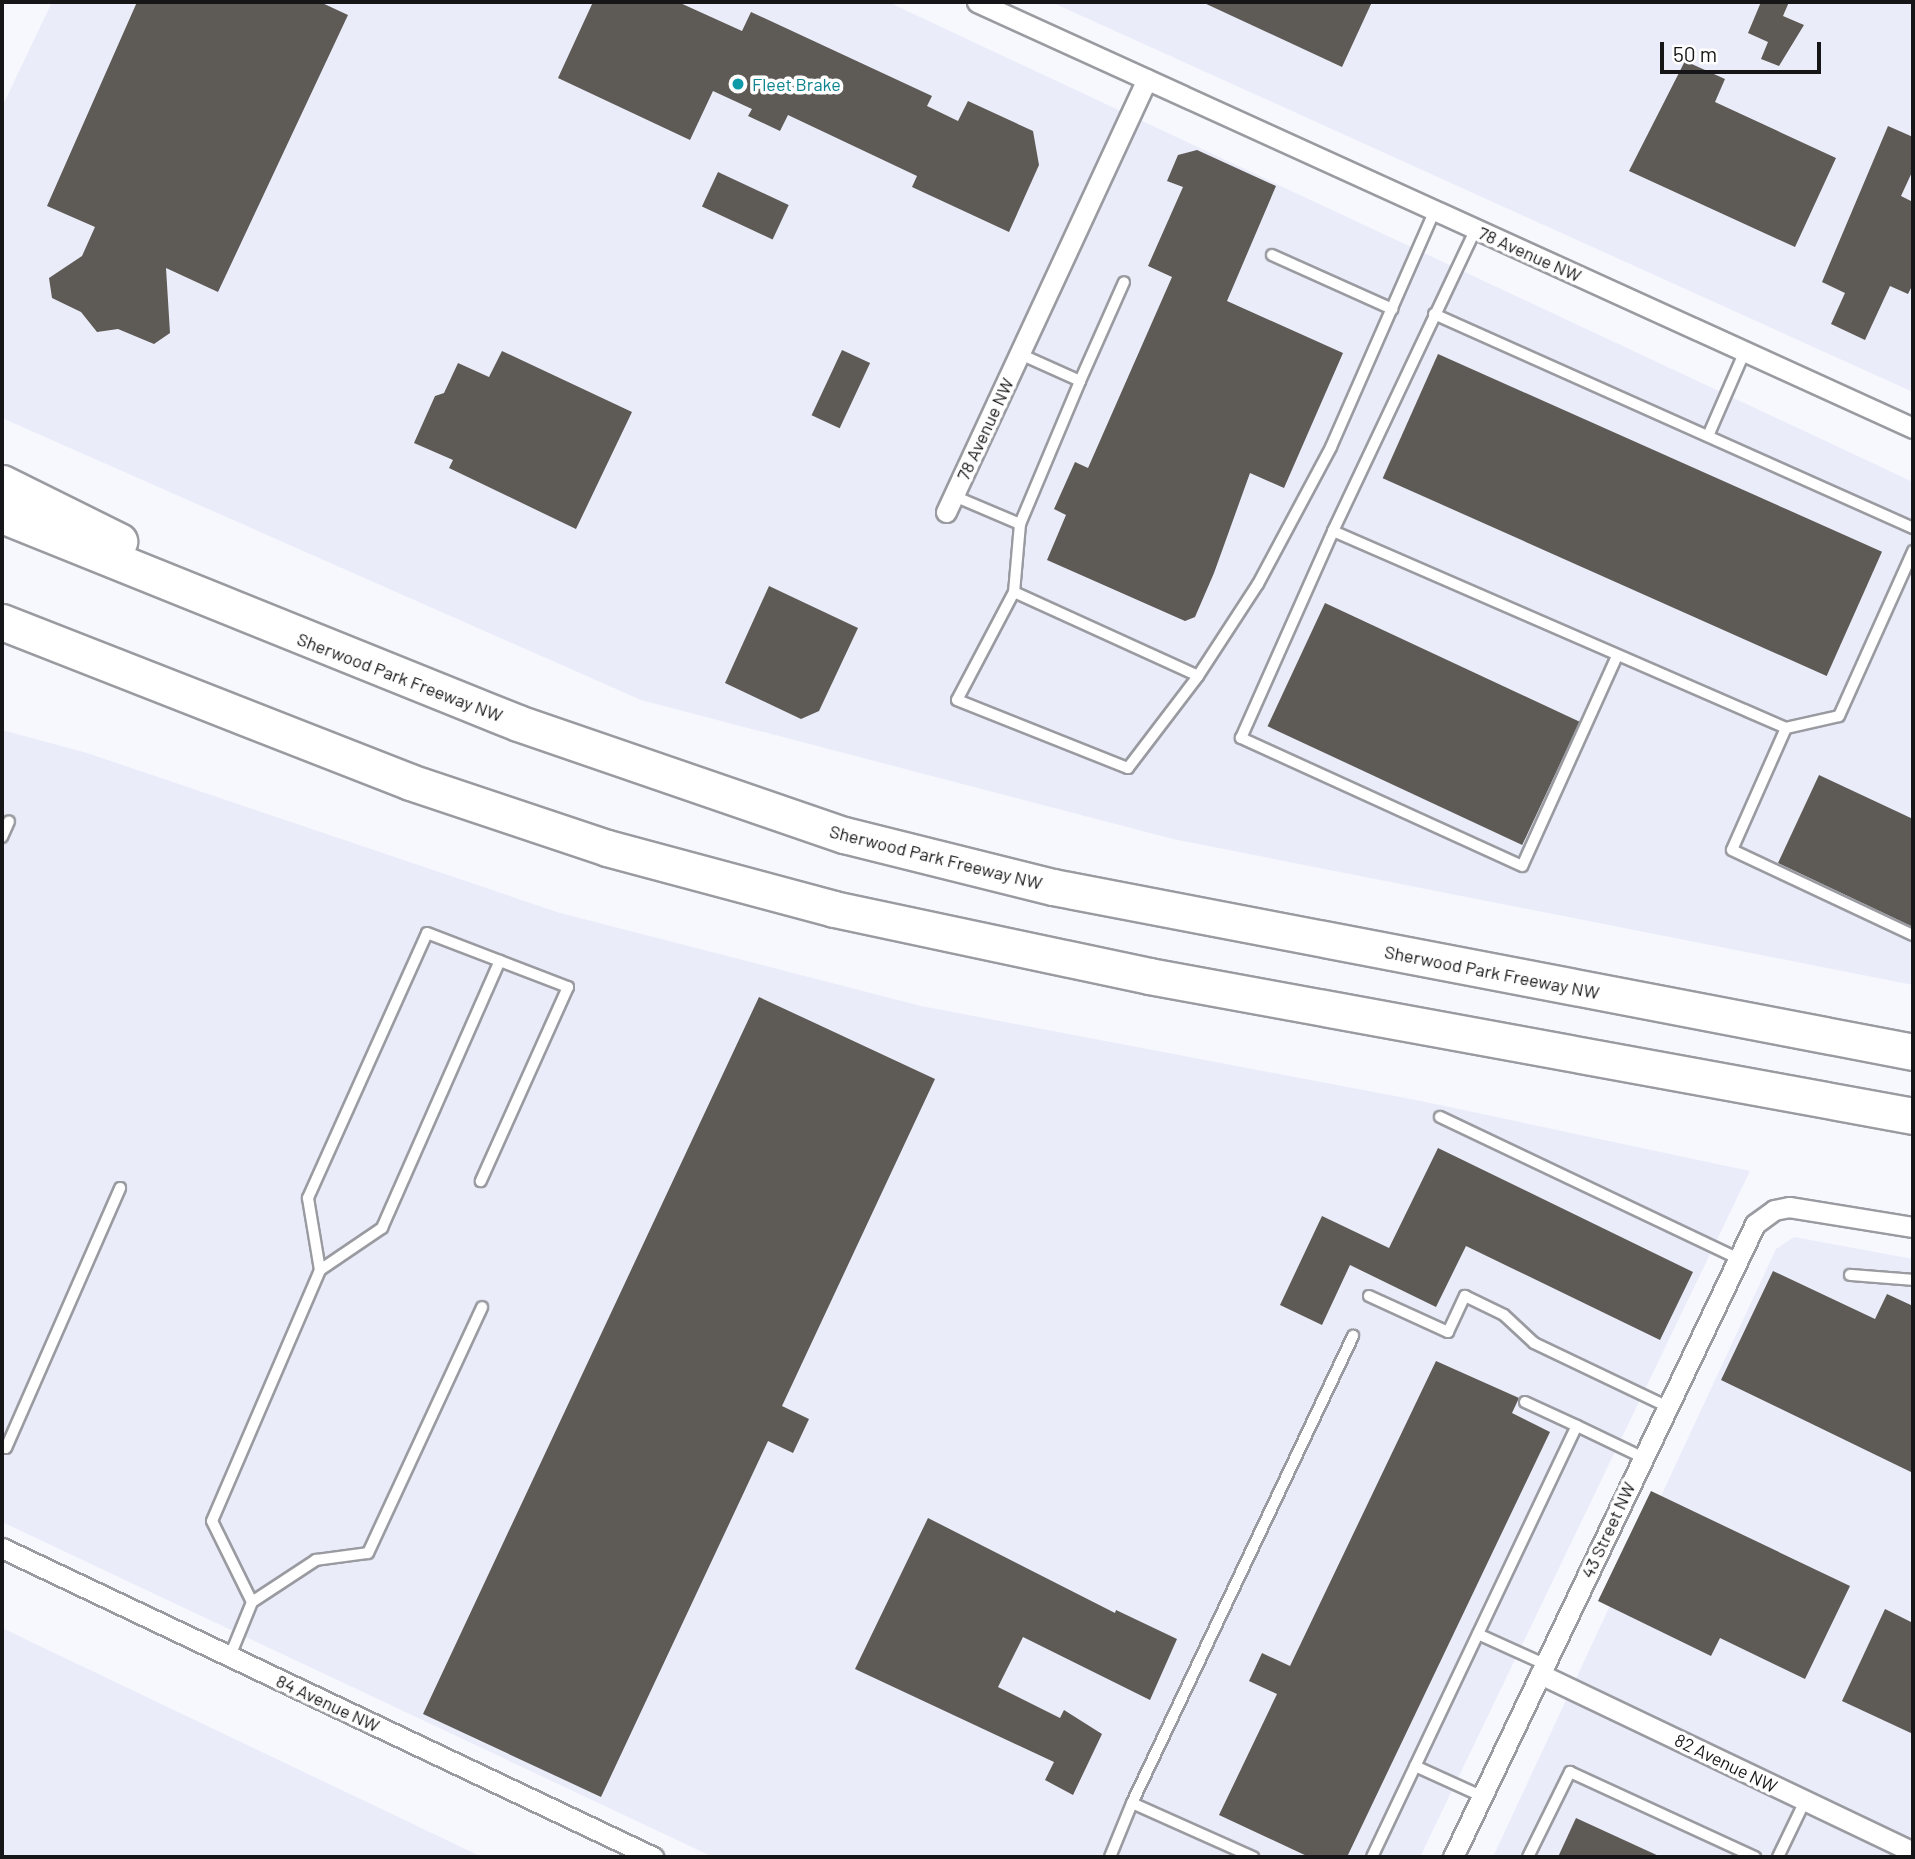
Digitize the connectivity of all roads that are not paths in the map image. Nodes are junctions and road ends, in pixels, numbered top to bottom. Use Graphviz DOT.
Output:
graph roads {
  1 [pos="977,2"];
  2 [pos="1147,79"];
  3 [pos="1435,210"];
  4 [pos="1476,229"];
  5 [pos="1272,254"];
  6 [pos="1125,282"];
  7 [pos="1392,309"];
  8 [pos="1434,314"];
  9 [pos="1745,351"];
  10 [pos="1020,354"];
  11 [pos="1080,381"];
  12 [pos="1913,428"];
  13 [pos="1708,436"];
  14 [pos="2,483"];
  15 [pos="950,504"];
  16 [pos="2,515"];
  17 [pos="1020,524"];
  18 [pos="1913,528"];
  19 [pos="1333,531"];
  20 [pos="1913,551"];
  21 [pos="1014,592"];
  22 [pos="2,622"];
  23 [pos="310,643"];
  24 [pos="1618,656"];
  25 [pos="1198,676"];
  26 [pos="1786,729"];
  27 [pos="9,821"];
  28 [pos="2,837"];
  29 [pos="1913,935"];
  30 [pos="500,961"];
  31 [pos="1913,1052"];
  32 [pos="1913,1116"];
  33 [pos="1440,1117"];
  34 [pos="481,1181"];
  35 [pos="120,1188"];
  36 [pos="1913,1227"];
  37 [pos="1737,1258"];
  38 [pos="320,1270"];
  39 [pos="1850,1275"];
  40 [pos="1913,1280"];
  41 [pos="1369,1297"];
  42 [pos="482,1307"];
  43 [pos="1353,1336"];
  44 [pos="1525,1402"];
  45 [pos="1668,1406"];
  46 [pos="1577,1426"];
  47 [pos="2,1446"];
  48 [pos="1642,1457"];
  49 [pos="2,1548"];
  50 [pos="252,1602"];
  51 [pos="1478,1634"];
  52 [pos="230,1656"];
  53 [pos="1542,1669"];
  54 [pos="1415,1766"];
  55 [pos="1482,1796"];
  56 [pos="1805,1801"];
  57 [pos="1132,1803"];
  58 [pos="1913,1853"];
  59 [pos="653,1857"];
  60 [pos="1110,1857"];
  61 [pos="1253,1857"];
  62 [pos="1372,1857"];
  63 [pos="1452,1857"];
  64 [pos="1528,1857"];
  65 [pos="1755,1857"];
  66 [pos="1778,1857"];
  1 -- 2 [label="street, 78 Avenue NW"];
  2 -- 3 [label="street, 78 Avenue NW"];
  2 -- 10 [label="street, 78 Avenue NW"];
  3 -- 4 [label="street, 78 Avenue NW"];
  3 -- 7 [label="lane"];
  4 -- 8 [label="lane"];
  4 -- 9 [label="street, 78 Avenue NW"];
  5 -- 7 [label="lane"];
  6 -- 11 [label="lane"];
  7 -- 25 [label="lane"];
  8 -- 13 [label="lane"];
  8 -- 19 [label="lane"];
  9 -- 12 [label="street, 78 Avenue NW"];
  9 -- 13 [label="lane"];
  10 -- 11 [label="lane"];
  10 -- 15 [label="street, 78 Avenue NW"];
  11 -- 17 [label="lane"];
  13 -- 18 [label="lane"];
  14 -- 23 [label="highway"];
  15 -- 17 [label="lane"];
  16 -- 23 [label="highway, Sherwood Park Freeway NW"];
  17 -- 21 [label="lane"];
  19 -- 24 [label="lane"];
  19 -- 24 [label="lane"];
  20 -- 26 [label="lane"];
  21 -- 25 [label="lane"];
  21 -- 25 [label="lane"];
  22 -- 32 [label="highway"];
  23 -- 31 [label="highway, Sherwood Park Freeway NW"];
  24 -- 26 [label="lane"];
  26 -- 29 [label="lane"];
  27 -- 28 [label="lane"];
  30 -- 34 [label="lane"];
  30 -- 38 [label="lane"];
  30 -- 38 [label="lane"];
  33 -- 37 [label="lane"];
  35 -- 47 [label="lane"];
  36 -- 37 [label="street, 43 Street NW"];
  37 -- 45 [label="street, 43 Street NW"];
  38 -- 50 [label="lane"];
  39 -- 40 [label="lane"];
  41 -- 45 [label="lane"];
  42 -- 50 [label="lane"];
  43 -- 57 [label="lane"];
  44 -- 46 [label="lane"];
  45 -- 48 [label="street, 43 Street NW"];
  46 -- 48 [label="lane"];
  46 -- 51 [label="lane"];
  48 -- 53 [label="street, 43 Street NW"];
  49 -- 52 [label="street, 84 Avenue NW"];
  50 -- 52 [label="lane"];
  51 -- 53 [label="lane"];
  51 -- 54 [label="lane"];
  52 -- 59 [label="street, 84 Avenue NW"];
  53 -- 55 [label="street, 43 Street NW"];
  53 -- 56 [label="street, 82 Avenue NW"];
  54 -- 55 [label="lane"];
  54 -- 62 [label="lane"];
  55 -- 63 [label="street, 43 Street NW"];
  56 -- 58 [label="street, 82 Avenue NW"];
  56 -- 66 [label="lane"];
  57 -- 60 [label="lane"];
  57 -- 61 [label="lane"];
  64 -- 65 [label="lane"];
}
